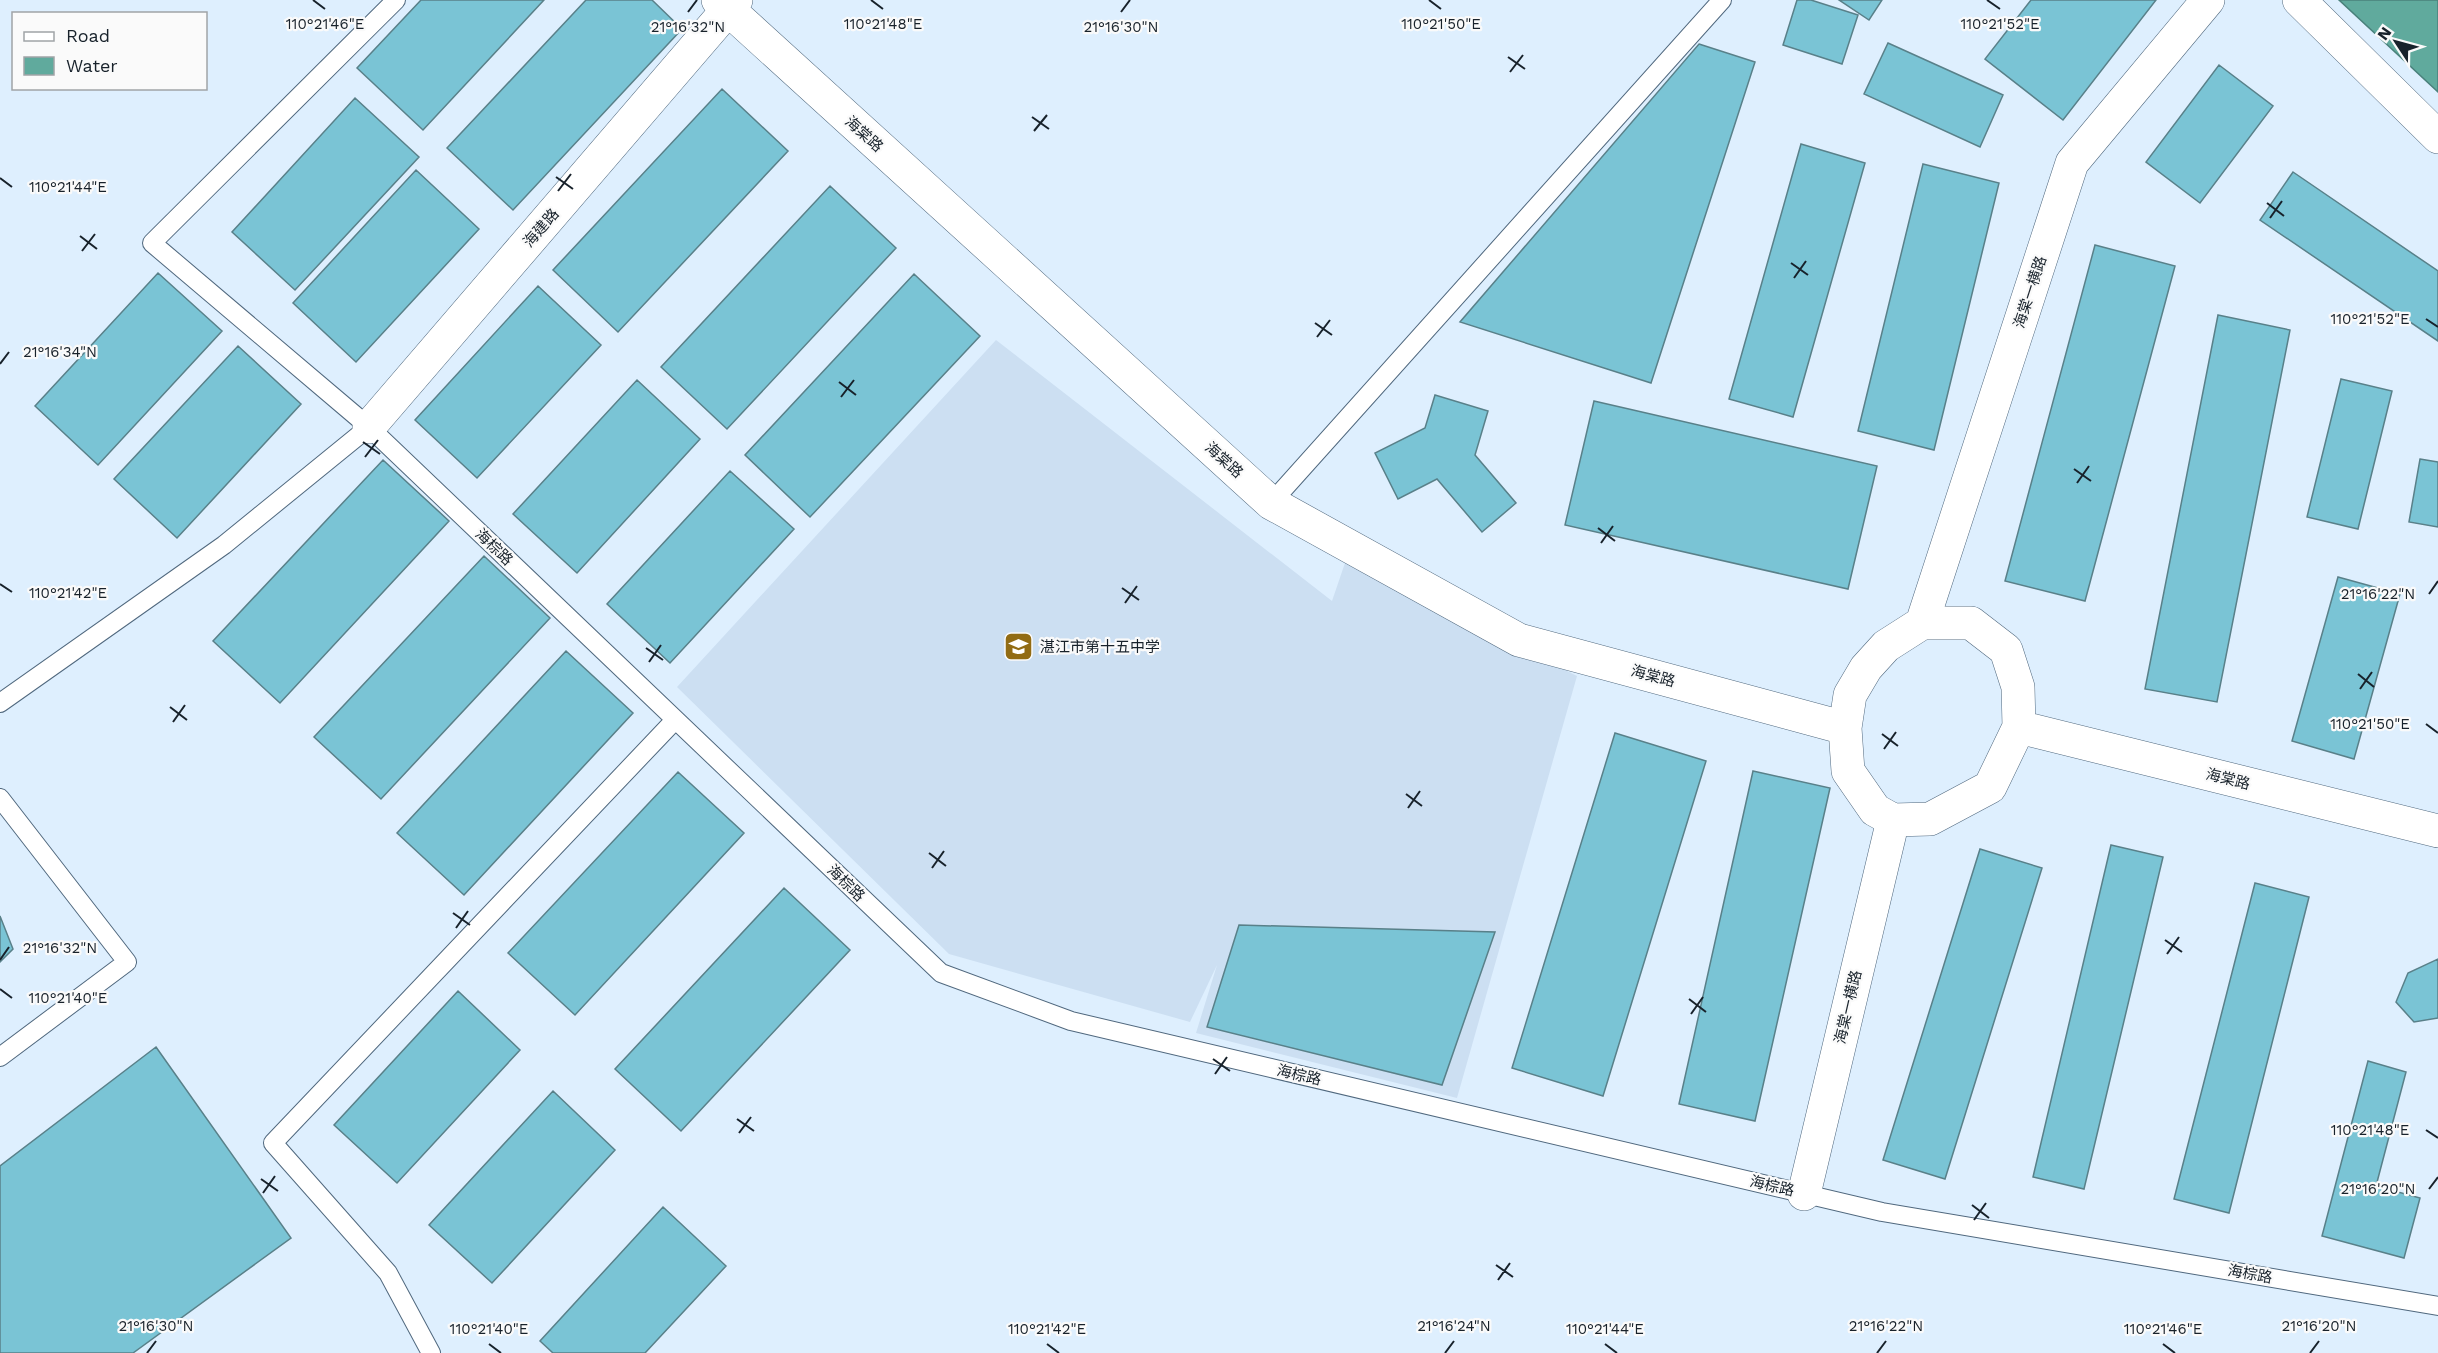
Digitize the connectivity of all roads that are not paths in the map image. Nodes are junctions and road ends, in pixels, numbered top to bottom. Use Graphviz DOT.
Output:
graph roads {
  1 [pos="396,0"];
  2 [pos="1722,0"];
  3 [pos="2208,0"];
  4 [pos="2299,0"];
  5 [pos="727,4"];
  6 [pos="2438,137"];
  7 [pos="369,428"];
  8 [pos="1271,503"];
  9 [pos="1922,623"];
  10 [pos="0,703"];
  11 [pos="675,720"];
  12 [pos="2019,727"];
  13 [pos="1845,728"];
  14 [pos="0,798"];
  15 [pos="1893,820"];
  16 [pos="2438,831"];
  17 [pos="0,1057"];
  18 [pos="1804,1194"];
  19 [pos="2438,1306"];
  20 [pos="431,1353"];
  1 -- 7 [label="lane, 海棕路"];
  2 -- 8 [label="lane"];
  3 -- 9 [label="street, 海棠一横路"];
  4 -- 6 [label="street"];
  5 -- 7 [label="street, 海建路"];
  5 -- 8 [label="street, 海棠路"];
  7 -- 10 [label="lane"];
  7 -- 11 [label="lane, 海棕路"];
  8 -- 13 [label="street, 海棠路"];
  9 -- 12 [label="street"];
  9 -- 13 [label="street"];
  11 -- 18 [label="lane, 海棕路"];
  11 -- 20 [label="lane"];
  12 -- 15 [label="street"];
  12 -- 16 [label="street, 海棠路"];
  13 -- 15 [label="street"];
  14 -- 17 [label="lane"];
  15 -- 18 [label="street, 海棠一横路"];
  18 -- 19 [label="lane, 海棕路"];
}
